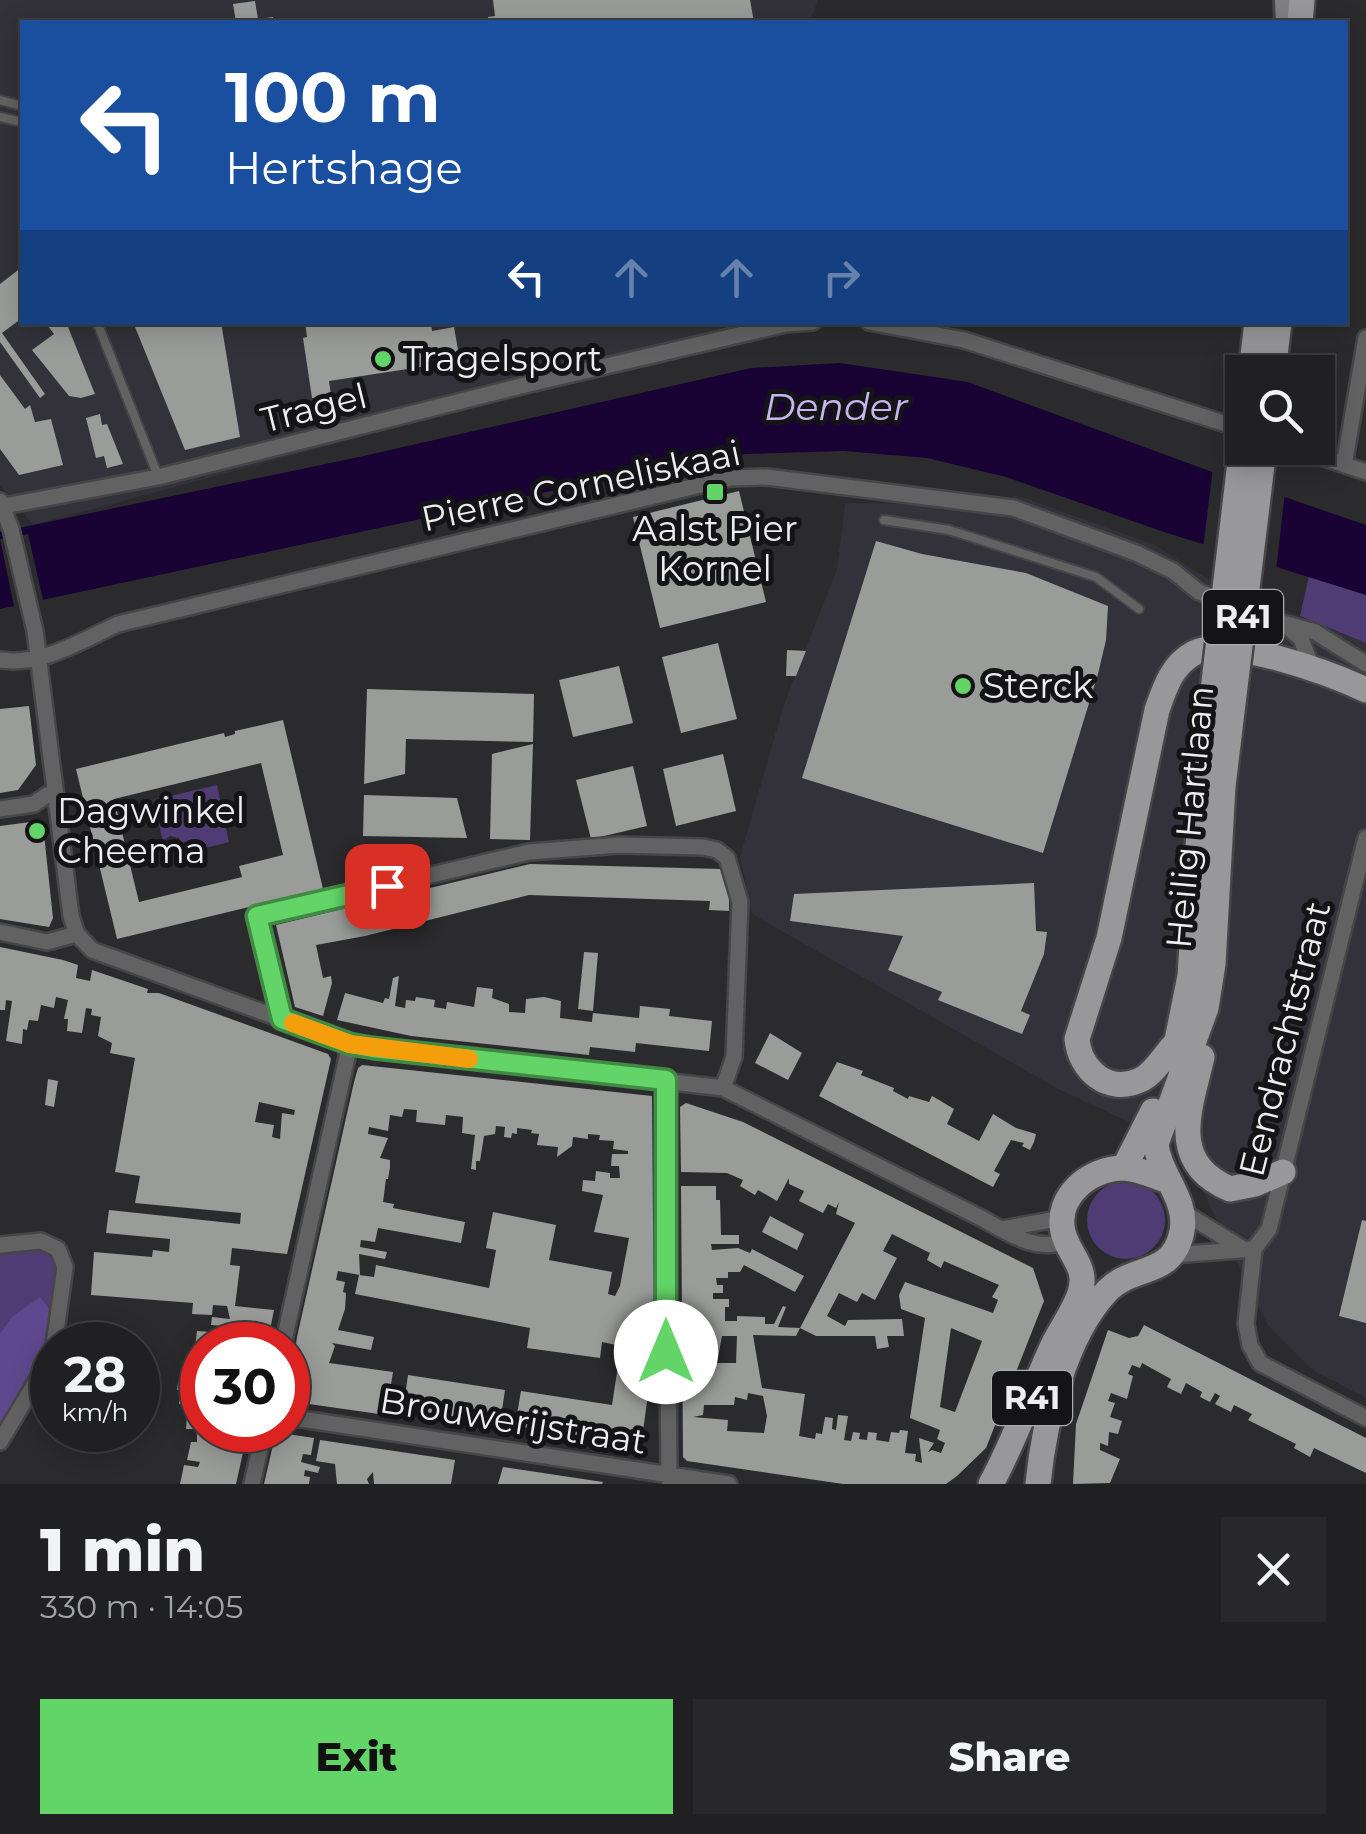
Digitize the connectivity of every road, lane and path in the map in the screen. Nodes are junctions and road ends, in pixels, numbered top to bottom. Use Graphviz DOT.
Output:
graph roads {
  1 [pos="98,325"];
  2 [pos="782,325"];
  3 [pos="885,325"];
  4 [pos="1257,325"];
  5 [pos="1279,325"];
  6 [pos="1366,338"];
  7 [pos="1253,355"];
  8 [pos="1275,355"];
  9 [pos="1225,424"];
  10 [pos="1335,462"];
  11 [pos="1240,465"];
  12 [pos="1261,465"];
  13 [pos="1344,465"];
  14 [pos="1366,472"];
  15 [pos="158,478"];
  16 [pos="2,504"];
  17 [pos="884,520"];
  18 [pos="1139,609"];
  19 [pos="1284,624"];
  20 [pos="39,657"];
  21 [pos="0,660"];
  22 [pos="1366,664"];
  23 [pos="1313,670"];
  24 [pos="1366,690"];
  25 [pos="1213,784"];
  26 [pos="55,794"];
  27 [pos="0,808"];
  28 [pos="1366,838"];
  29 [pos="0,932"];
  30 [pos="77,934"];
  31 [pos="1206,1008"];
  32 [pos="282,1019"];
  33 [pos="350,1044"];
  34 [pos="1173,1046"];
  35 [pos="666,1080"];
  36 [pos="723,1088"];
  37 [pos="1124,1168"];
  38 [pos="1283,1172"];
  39 [pos="1168,1181"];
  40 [pos="1183,1212"];
  41 [pos="1002,1229"];
  42 [pos="1064,1230"];
  43 [pos="0,1245"];
  44 [pos="1248,1249"];
  45 [pos="1172,1255"];
  46 [pos="57,1322"];
  47 [pos="288,1322"];
  48 [pos="30,1391"];
  49 [pos="1366,1418"];
  50 [pos="310,1421"];
  51 [pos="0,1442"];
  52 [pos="259,1452"];
  53 [pos="669,1480"];
  54 [pos="252,1484"];
  55 [pos="729,1484"];
  56 [pos="991,1484"];
  57 [pos="1038,1484"];
  1 -- 15 [label="lane"];
  2 -- 15 [label="street, Tragel"];
  3 -- 9 [label="street"];
  4 -- 7 [label="main road"];
  5 -- 8 [label="main road"];
  6 -- 13 [label="street"];
  10 -- 13 [label="street"];
  11 -- 25 [label="main road, Heilig Hartlaan / R41, bridge"];
  12 -- 25 [label="main road, Heilig Hartlaan / R41, bridge"];
  13 -- 14 [label="street"];
  15 -- 16 [label="street, Tragel"];
  16 -- 20 [label="street"];
  17 -- 18 [label="lane"];
  19 -- 20 [label="street, Pierre Corneliskaai"];
  19 -- 22 [label="street, Pierre Corneliskaai"];
  19 -- 23 [label="street"];
  20 -- 21 [label="street, Pierre Corneliskaai"];
  20 -- 26 [label="street"];
  23 -- 24 [label="main road"];
  23 -- 34 [label="main road"];
  25 -- 31 [label="main road, Heilig Hartlaan / R41"];
  25 -- 34 [label="main road, Heilig Hartlaan / R41"];
  26 -- 27 [label="street"];
  26 -- 30 [label="street"];
  28 -- 38 [label="street, Eendrachtstraat"];
  29 -- 30 [label="street"];
  30 -- 32 [label="street"];
  31 -- 38 [label="main road"];
  31 -- 39 [label="main road, Heilig Hartlaan / R41"];
  32 -- 33 [label="street"];
  32 -- 36 [label="street"];
  33 -- 35 [label="street"];
  33 -- 47 [label="street"];
  34 -- 37 [label="main road, Heilig Hartlaan / R41"];
  35 -- 36 [label="street"];
  35 -- 53 [label="street"];
  36 -- 41 [label="street"];
  37 -- 39 [label="main road"];
  37 -- 42 [label="main road"];
  38 -- 44 [label="street, Eendrachtstraat"];
  39 -- 40 [label="main road, Heilig Hartlaan / R41"];
  40 -- 44 [label="street"];
  40 -- 45 [label="main road"];
  41 -- 42 [label="street"];
  41 -- 42 [label="street"];
  42 -- 56 [label="main road, R41"];
  43 -- 46 [label="street"];
  44 -- 45 [label="street"];
  44 -- 49 [label="street, Eendrachtstraat"];
  45 -- 57 [label="main road, R41"];
  48 -- 51 [label="street"];
  50 -- 53 [label="street, Brouwerijstraat"];
  52 -- 54 [label="street"];
  53 -- 55 [label="street, Brouwerijstraat"];
}
